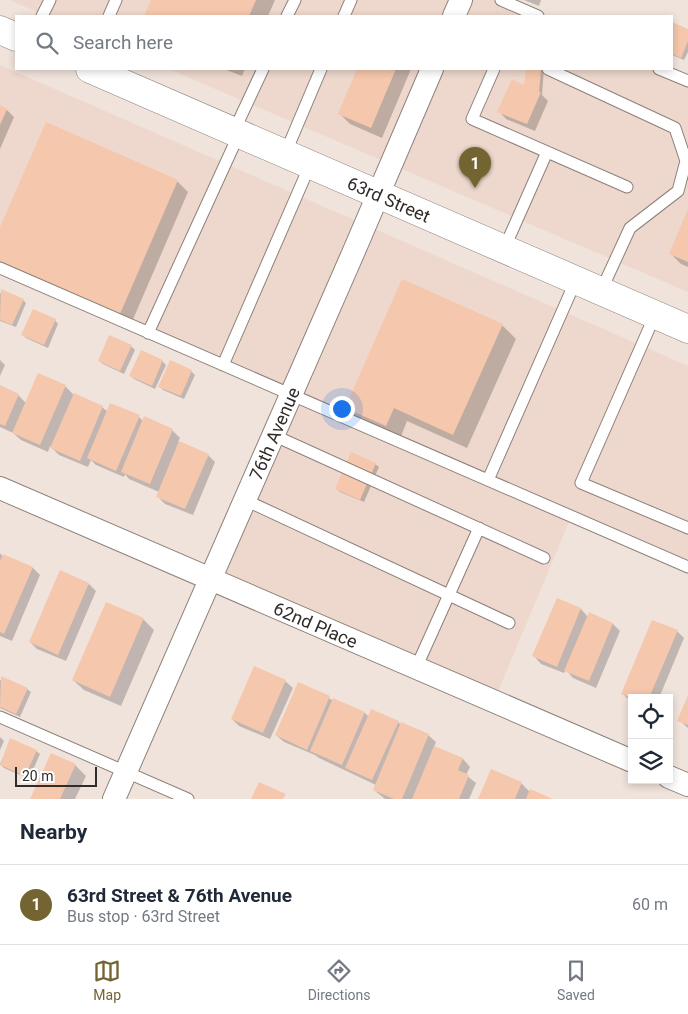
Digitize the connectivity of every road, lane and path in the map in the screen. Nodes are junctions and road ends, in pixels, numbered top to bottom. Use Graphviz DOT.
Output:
graph roads {
  1 [pos="50,0"];
  2 [pos="116,0"];
  3 [pos="295,0"];
  4 [pos="351,0"];
  5 [pos="461,0"];
  6 [pos="501,0"];
  7 [pos="42,15"];
  8 [pos="109,15"];
  9 [pos="288,15"];
  10 [pos="344,15"];
  11 [pos="454,15"];
  12 [pos="536,15"];
  13 [pos="0,30"];
  14 [pos="15,37"];
  15 [pos="92,70"];
  16 [pos="263,70"];
  17 [pos="321,70"];
  18 [pos="432,70"];
  19 [pos="494,70"];
  20 [pos="550,70"];
  21 [pos="661,70"];
  22 [pos="688,81"];
  23 [pos="236,133"];
  24 [pos="547,152"];
  25 [pos="285,154"];
  26 [pos="311,165"];
  27 [pos="626,187"];
  28 [pos="378,194"];
  29 [pos="504,249"];
  30 [pos="0,268"];
  31 [pos="576,280"];
  32 [pos="601,291"];
  33 [pos="655,315"];
  34 [pos="688,329"];
  35 [pos="148,333"];
  36 [pos="223,365"];
  37 [pos="291,395"];
  38 [pos="273,435"];
  39 [pos="488,480"];
  40 [pos="0,488"];
  41 [pos="245,500"];
  42 [pos="479,528"];
  43 [pos="688,528"];
  44 [pos="544,558"];
  45 [pos="688,567"];
  46 [pos="210,579"];
  47 [pos="449,595"];
  48 [pos="509,623"];
  49 [pos="416,668"];
  50 [pos="0,717"];
  51 [pos="628,759"];
  52 [pos="126,772"];
  53 [pos="673,779"];
  54 [pos="688,785"];
  55 [pos="114,799"];
  56 [pos="188,799"];
  1 -- 7 [label="lane"];
  2 -- 8 [label="lane"];
  3 -- 9 [label="lane"];
  4 -- 10 [label="lane"];
  5 -- 11 [label="street"];
  6 -- 12 [label="lane"];
  13 -- 14 [label="main road"];
  15 -- 23 [label="main road, 63rd Street"];
  16 -- 23 [label="lane"];
  17 -- 25 [label="lane"];
  18 -- 28 [label="street, 76th Avenue"];
  19 -- 24 [label="lane"];
  20 -- 32 [label="lane"];
  21 -- 22 [label="lane"];
  23 -- 25 [label="main road, 63rd Street"];
  23 -- 35 [label="lane"];
  24 -- 27 [label="lane"];
  24 -- 29 [label="lane"];
  25 -- 26 [label="main road, 63rd Street"];
  26 -- 28 [label="main road, 63rd Street"];
  26 -- 36 [label="lane"];
  28 -- 29 [label="main road, 63rd Street"];
  28 -- 37 [label="street, 76th Avenue"];
  29 -- 31 [label="main road, 63rd Street"];
  30 -- 35 [label="lane"];
  31 -- 32 [label="main road, 63rd Street"];
  31 -- 39 [label="lane"];
  32 -- 33 [label="main road, 63rd Street"];
  33 -- 34 [label="main road, 63rd Street"];
  33 -- 43 [label="lane"];
  35 -- 36 [label="lane"];
  36 -- 37 [label="lane"];
  37 -- 38 [label="street, 76th Avenue"];
  37 -- 39 [label="lane"];
  38 -- 41 [label="street, 76th Avenue"];
  38 -- 42 [label="lane"];
  39 -- 45 [label="lane"];
  40 -- 46 [label="street, 62nd Place"];
  41 -- 46 [label="street, 76th Avenue"];
  41 -- 47 [label="lane"];
  42 -- 44 [label="lane"];
  42 -- 47 [label="lane"];
  46 -- 49 [label="street, 62nd Place"];
  46 -- 52 [label="street, 76th Avenue"];
  47 -- 48 [label="lane"];
  47 -- 49 [label="lane"];
  49 -- 51 [label="street, 62nd Place"];
  50 -- 52 [label="lane"];
  52 -- 55 [label="street, 76th Avenue"];
  52 -- 56 [label="lane"];
  53 -- 54 [label="street"];
}
